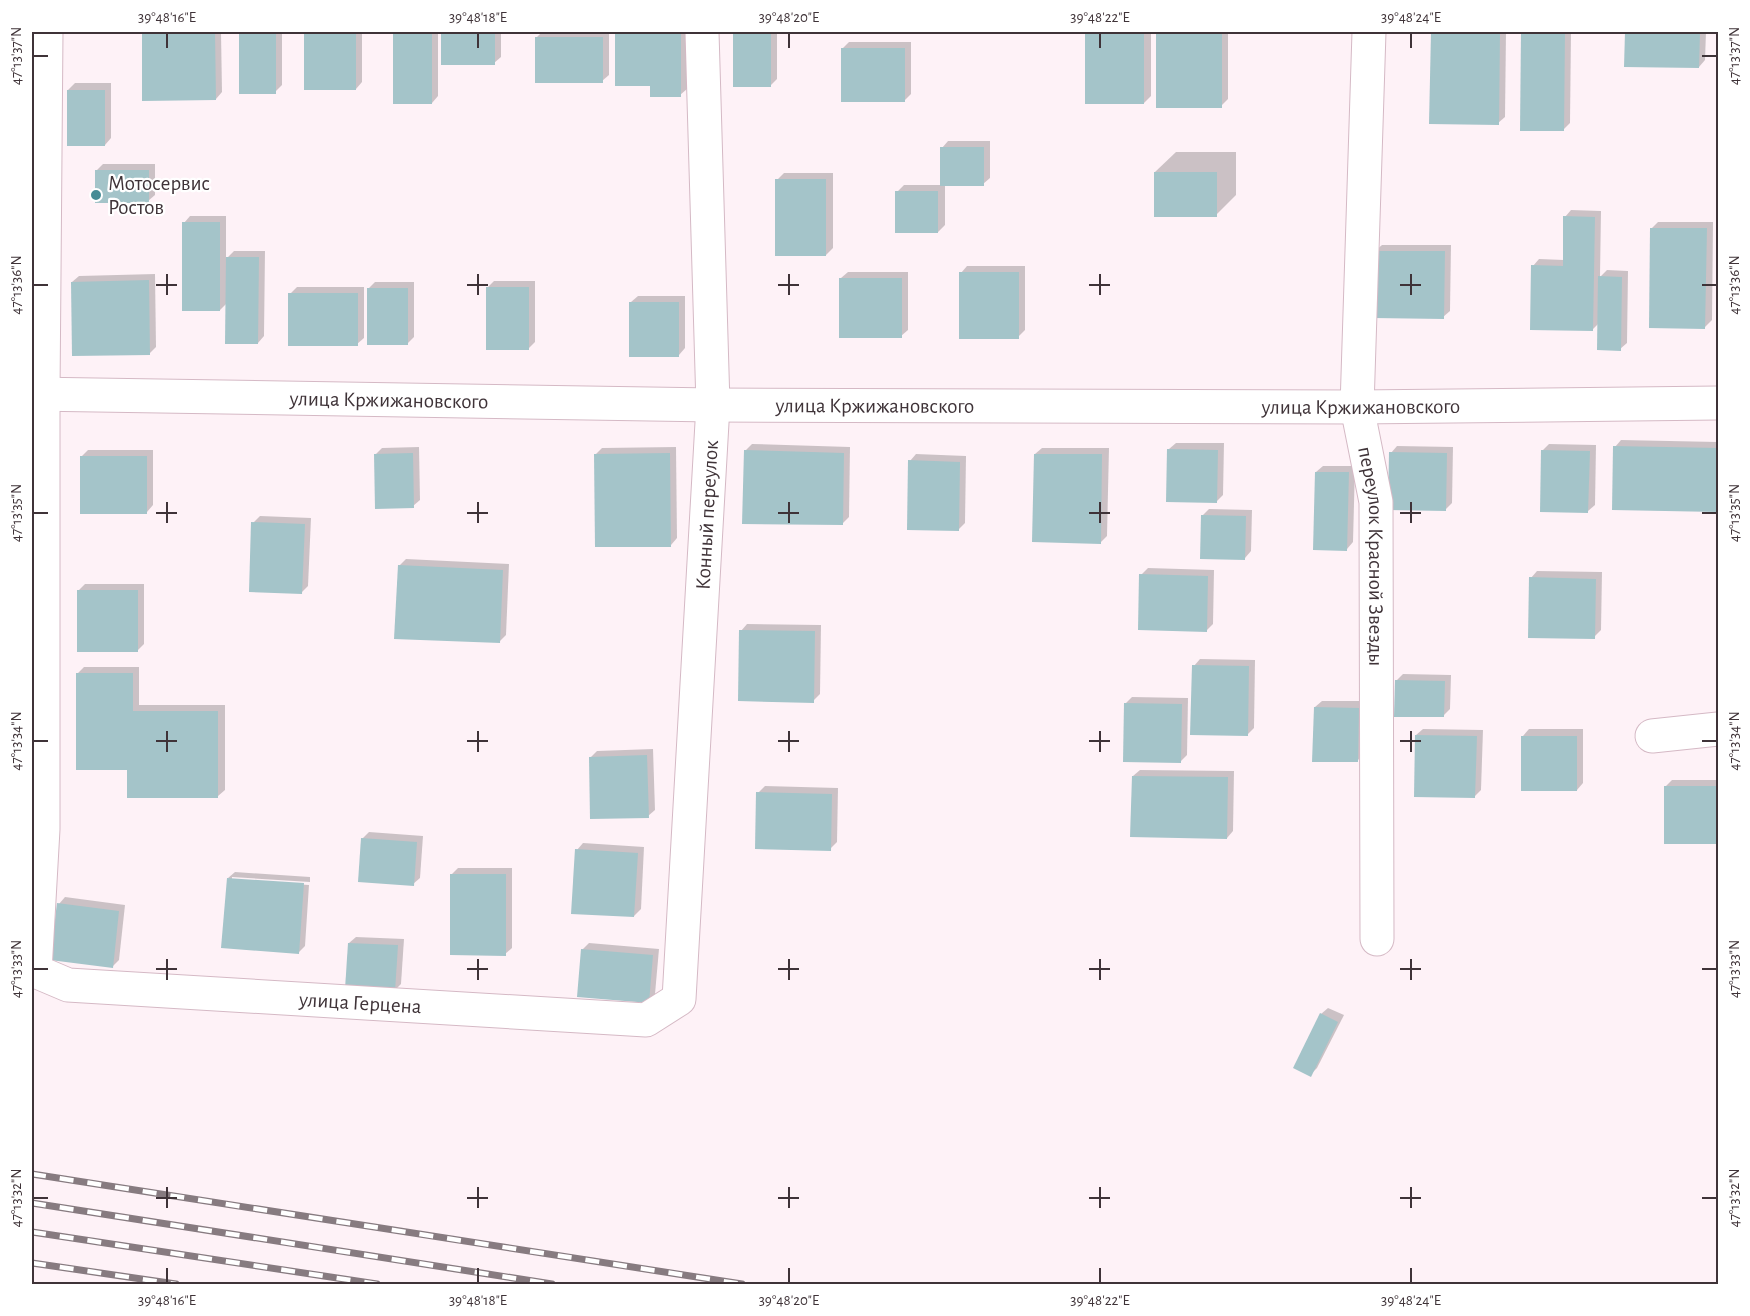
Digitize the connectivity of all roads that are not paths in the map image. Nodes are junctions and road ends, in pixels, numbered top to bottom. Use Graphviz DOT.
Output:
graph roads {
  1 [pos="46,32"];
  2 [pos="702,32"];
  3 [pos="1369,32"];
  4 [pos="37,394"];
  5 [pos="1719,403"];
  6 [pos="713,405"];
  7 [pos="1357,407"];
  8 [pos="1719,729"];
  9 [pos="1652,736"];
  10 [pos="37,830"];
  11 [pos="1377,939"];
  12 [pos="679,999"];
  1 -- 4 [label="street"];
  2 -- 6 [label="street, Конный переулок"];
  3 -- 7 [label="street, переулок Красной Звезды"];
  4 -- 6 [label="street, улица Кржижановского"];
  4 -- 10 [label="street"];
  5 -- 7 [label="street, улица Кржижановского"];
  6 -- 7 [label="street, улица Кржижановского"];
  6 -- 12 [label="street, Конный переулок"];
  7 -- 11 [label="street, переулок Красной Звезды"];
  8 -- 9 [label="street"];
  10 -- 12 [label="street, улица Герцена"];
}
